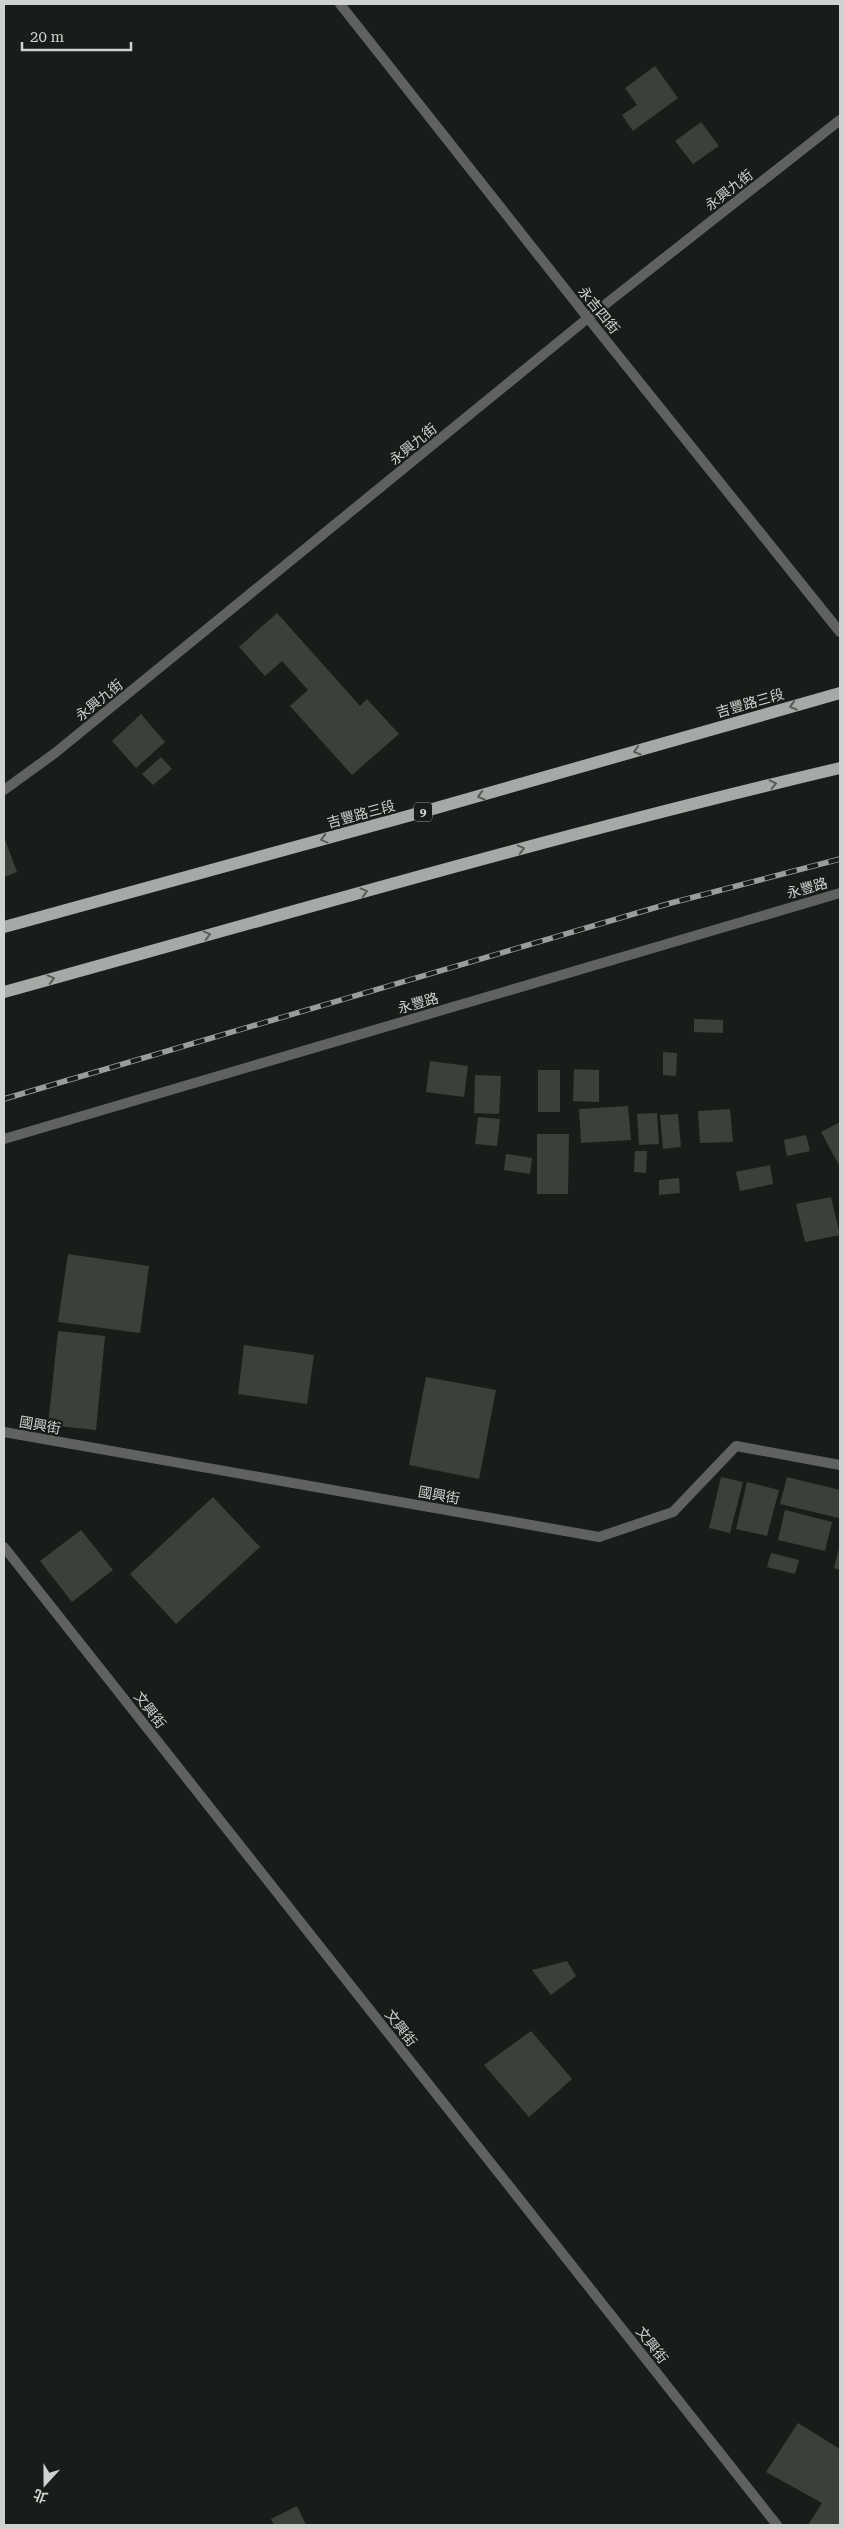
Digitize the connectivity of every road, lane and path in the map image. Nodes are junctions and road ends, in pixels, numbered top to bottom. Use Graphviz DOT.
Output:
graph roads {
  1 [pos="340,4"];
  2 [pos="840,120"];
  3 [pos="588,318"];
  4 [pos="840,632"];
  5 [pos="840,693"];
  6 [pos="840,768"];
  7 [pos="4,790"];
  8 [pos="840,893"];
  9 [pos="4,927"];
  10 [pos="4,992"];
  11 [pos="4,1139"];
  12 [pos="4,1432"];
  13 [pos="840,1465"];
  14 [pos="4,1548"];
  15 [pos="777,2525"];
  1 -- 3 [label="street, 永吉四街"];
  2 -- 3 [label="street, 永興九街"];
  3 -- 4 [label="street, 永吉四街"];
  3 -- 7 [label="street, 永興九街"];
  5 -- 9 [label="main road, 吉豐路三段 / 9, one-way"];
  10 -- 6 [label="main road, one-way"];
  8 -- 11 [label="street, 永豐路"];
  12 -- 13 [label="street, 國興街"];
  14 -- 15 [label="street, 文興街"];
}
